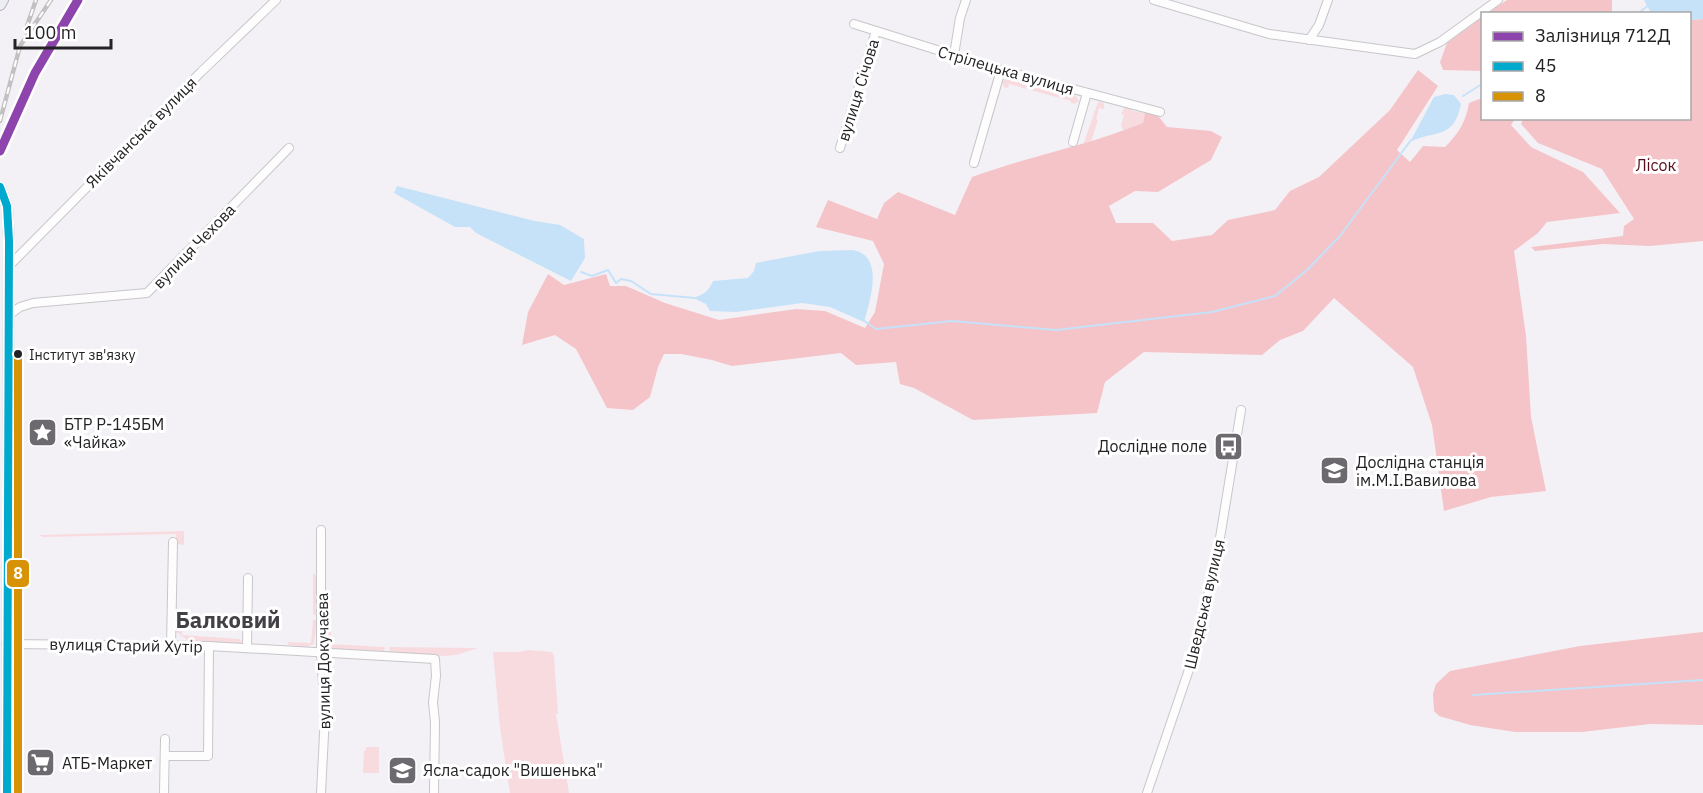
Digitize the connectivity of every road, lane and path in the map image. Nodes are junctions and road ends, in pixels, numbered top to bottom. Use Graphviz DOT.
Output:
graph roads {
  1 [pos="3,0"];
  2 [pos="276,0"];
  3 [pos="966,0"];
  4 [pos="1154,0"];
  5 [pos="1329,0"];
  6 [pos="1498,0"];
  7 [pos="0,6"];
  8 [pos="1481,12"];
  9 [pos="1481,12"];
  10 [pos="854,24"];
  11 [pos="876,31"];
  12 [pos="1309,39"];
  13 [pos="954,55"];
  14 [pos="1001,70"];
  15 [pos="1087,93"];
  16 [pos="1160,112"];
  17 [pos="1073,142"];
  18 [pos="289,148"];
  19 [pos="840,148"];
  20 [pos="974,163"];
  21 [pos="0,188"];
  22 [pos="9,266"];
  23 [pos="9,315"];
  24 [pos="1241,410"];
  25 [pos="321,530"];
  26 [pos="174,542"];
  27 [pos="248,578"];
  28 [pos="6,644"];
  29 [pos="171,646"];
  30 [pos="209,646"];
  31 [pos="247,648"];
  32 [pos="321,653"];
  33 [pos="165,739"];
  34 [pos="165,756"];
  35 [pos="7,793"];
  36 [pos="164,793"];
  37 [pos="321,793"];
  38 [pos="434,793"];
  39 [pos="1147,793"];
  1 -- 7 [label="main road"];
  2 -- 22 [label="street, Яківчанська вулиця"];
  3 -- 13 [label="street"];
  4 -- 12 [label="street"];
  5 -- 12 [label="street"];
  6 -- 9 [label="street"];
  8 -- 12 [label="street"];
  10 -- 11 [label="street, Стрілецька вулиця"];
  11 -- 13 [label="street, Стрілецька вулиця"];
  11 -- 19 [label="street, вулиця Січова"];
  13 -- 14 [label="street, Стрілецька вулиця"];
  14 -- 15 [label="street, Стрілецька вулиця"];
  14 -- 20 [label="street"];
  15 -- 16 [label="street, Стрілецька вулиця"];
  15 -- 17 [label="street"];
  18 -- 23 [label="street, вулиця Чехова"];
  21 -- 22 [label="main road"];
  22 -- 23 [label="main road"];
  23 -- 28 [label="main road"];
  24 -- 39 [label="street, Шведська вулиця"];
  25 -- 32 [label="street, вулиця Докучаєва"];
  26 -- 29 [label="street"];
  27 -- 31 [label="street"];
  28 -- 29 [label="street, вулиця Старий Хутір"];
  28 -- 35 [label="main road"];
  29 -- 30 [label="street, вулиця Старий Хутір"];
  30 -- 31 [label="street, вулиця Старий Хутір"];
  30 -- 34 [label="street"];
  31 -- 32 [label="street, вулиця Старий Хутір"];
  32 -- 37 [label="street, вулиця Докучаєва"];
  32 -- 38 [label="street, вулиця Старий Хутір"];
  33 -- 34 [label="street"];
  34 -- 36 [label="street"];
}
